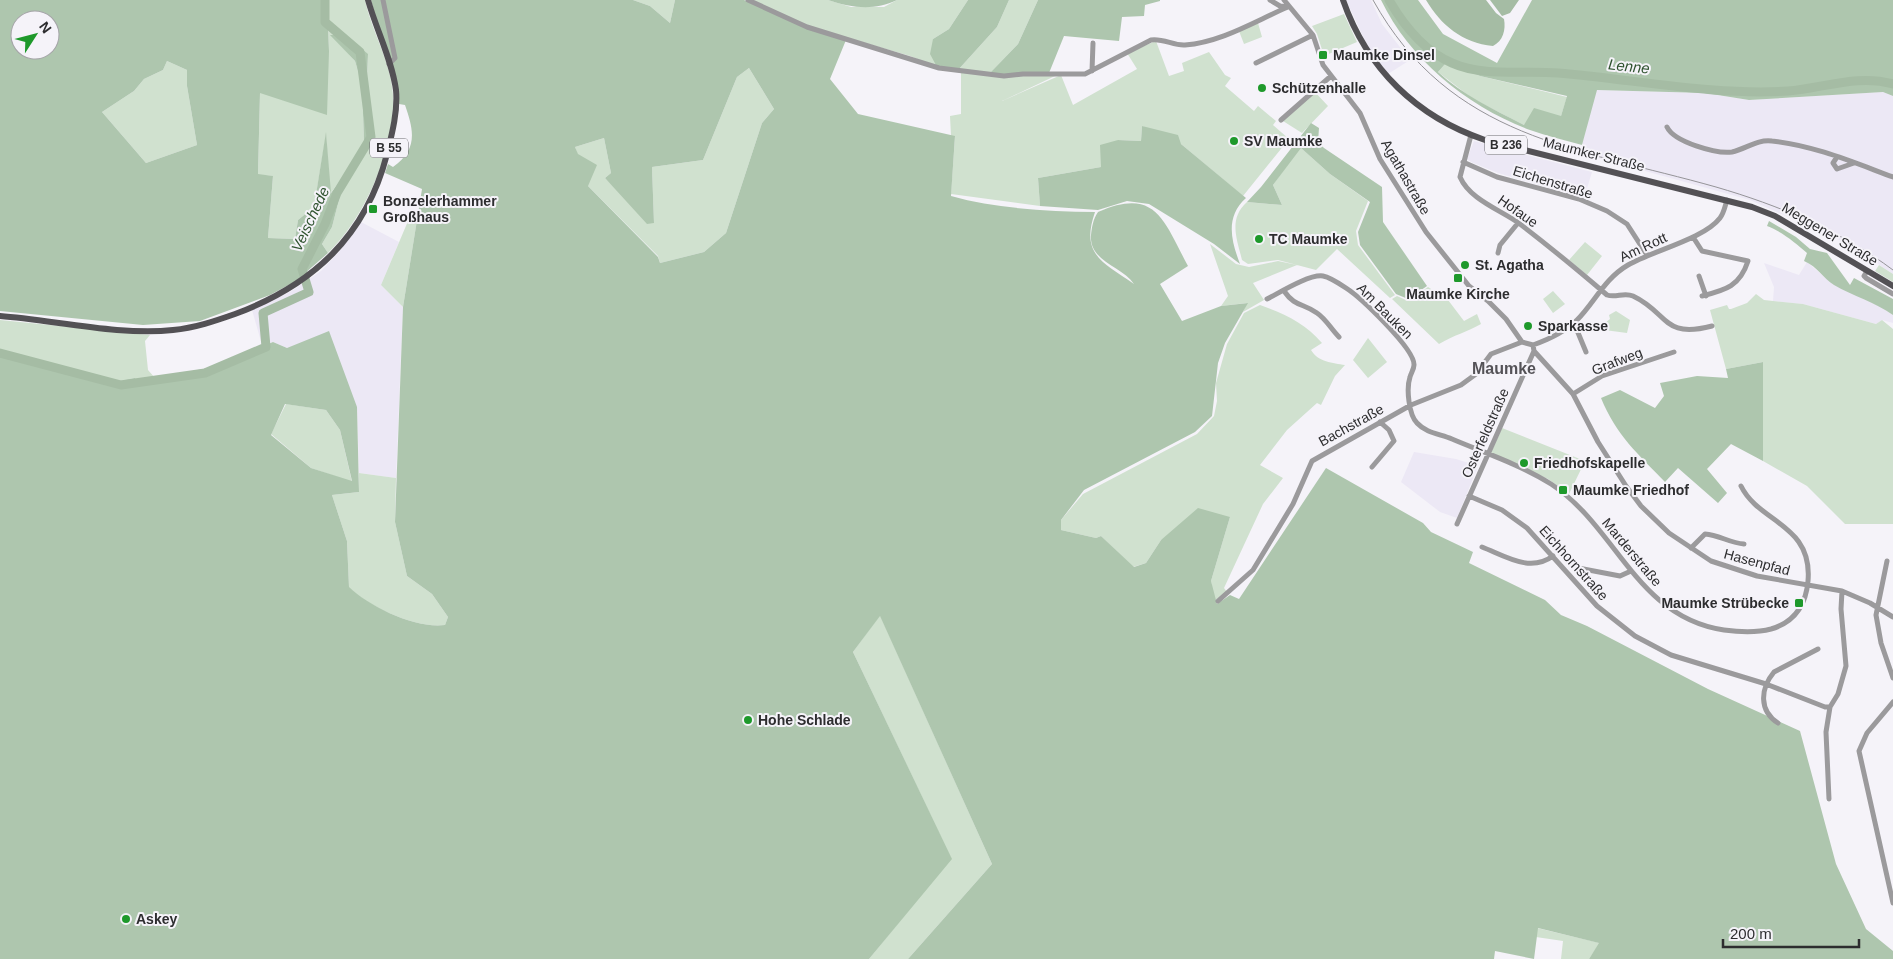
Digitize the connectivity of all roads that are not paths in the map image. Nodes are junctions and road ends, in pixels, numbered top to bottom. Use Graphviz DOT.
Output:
graph roads {
  1 [pos="368,0"];
  2 [pos="383,0"];
  3 [pos="748,0"];
  4 [pos="1270,0"];
  5 [pos="1284,0"];
  6 [pos="1343,0"];
  7 [pos="1288,7"];
  8 [pos="1313,35"];
  9 [pos="1093,44"];
  10 [pos="1256,63"];
  11 [pos="389,64"];
  12 [pos="1092,72"];
  13 [pos="1331,76"];
  14 [pos="1281,120"];
  15 [pos="1667,128"];
  16 [pos="1471,135"];
  17 [pos="1837,158"];
  18 [pos="1463,162"];
  19 [pos="1854,163"];
  20 [pos="1893,177"];
  21 [pos="1727,200"];
  22 [pos="1752,207"];
  23 [pos="1518,223"];
  24 [pos="1693,236"];
  25 [pos="1498,253"];
  26 [pos="1647,256"];
  27 [pos="1867,271"];
  28 [pos="1698,276"];
  29 [pos="1893,286"];
  30 [pos="1600,289"];
  31 [pos="1284,290"];
  32 [pos="1893,294"];
  33 [pos="1267,299"];
  34 [pos="0,316"];
  35 [pos="1574,323"];
  36 [pos="1712,326"];
  37 [pos="1339,337"];
  38 [pos="1522,342"];
  39 [pos="1534,348"];
  40 [pos="1586,352"];
  41 [pos="1674,352"];
  42 [pos="1573,394"];
  43 [pos="1411,405"];
  44 [pos="1380,422"];
  45 [pos="1487,453"];
  46 [pos="1372,468"];
  47 [pos="1741,486"];
  48 [pos="1469,496"];
  49 [pos="1457,524"];
  50 [pos="1744,544"];
  51 [pos="1482,547"];
  52 [pos="1691,548"];
  53 [pos="1553,556"];
  54 [pos="1887,561"];
  55 [pos="1573,567"];
  56 [pos="1631,571"];
  57 [pos="1808,585"];
  58 [pos="1842,590"];
  59 [pos="1218,601"];
  60 [pos="1878,607"];
  61 [pos="1893,617"];
  62 [pos="1818,650"];
  63 [pos="1893,678"];
  64 [pos="1766,684"];
  65 [pos="1893,702"];
  66 [pos="1830,707"];
  67 [pos="1778,723"];
  68 [pos="1829,799"];
  69 [pos="1893,903"];
  1 -- 11 [label="main road, B 55"];
  2 -- 11 [label="street"];
  3 -- 12 [label="street"];
  4 -- 7 [label="street"];
  5 -- 7 [label="street, Agathastraße"];
  6 -- 16 [label="main road, Maumker Straße / B 236"];
  7 -- 8 [label="street, Agathastraße"];
  7 -- 12 [label="street"];
  8 -- 10 [label="street"];
  8 -- 13 [label="street, Agathastraße"];
  9 -- 12 [label="street"];
  11 -- 34 [label="main road, B 55"];
  13 -- 14 [label="street"];
  13 -- 38 [label="street, Agathastraße"];
  15 -- 17 [label="street"];
  16 -- 18 [label="street, Hofaue"];
  16 -- 21 [label="main road, Maumker Straße / B 236"];
  17 -- 19 [label="street"];
  17 -- 19 [label="street"];
  18 -- 23 [label="street, Hofaue"];
  18 -- 26 [label="street, Eichenstraße"];
  19 -- 20 [label="street"];
  21 -- 22 [label="main road, Maumker Straße / B 236"];
  21 -- 24 [label="street, Am Rott"];
  22 -- 27 [label="main road, Meggener Straße / B 236"];
  23 -- 25 [label="street"];
  23 -- 30 [label="street, Hofaue"];
  24 -- 26 [label="street, Am Rott"];
  24 -- 28 [label="street"];
  26 -- 30 [label="street, Am Rott"];
  27 -- 29 [label="main road, Meggener Straße / B 236"];
  27 -- 32 [label="street"];
  30 -- 35 [label="street, Am Rott"];
  30 -- 36 [label="street"];
  31 -- 33 [label="street, Am Bauken"];
  31 -- 37 [label="street"];
  31 -- 43 [label="street, Am Bauken"];
  35 -- 39 [label="street, Am Rott"];
  35 -- 40 [label="street"];
  38 -- 39 [label="street"];
  38 -- 43 [label="street, Bachstraße"];
  39 -- 42 [label="street"];
  39 -- 45 [label="street, Osterfeldstraße"];
  41 -- 42 [label="street, Grafweg"];
  42 -- 52 [label="street, Hasenpfad"];
  43 -- 44 [label="street, Bachstraße"];
  43 -- 45 [label="street, Marderstraße"];
  44 -- 46 [label="street"];
  44 -- 59 [label="street, Bachstraße"];
  45 -- 48 [label="street, Osterfeldstraße"];
  45 -- 56 [label="street, Marderstraße"];
  47 -- 57 [label="street"];
  48 -- 49 [label="street, Osterfeldstraße"];
  48 -- 53 [label="street, Eichhornstraße"];
  50 -- 52 [label="street"];
  51 -- 53 [label="street"];
  52 -- 57 [label="street, Hasenpfad"];
  53 -- 64 [label="street, Eichhornstraße"];
  54 -- 60 [label="street"];
  55 -- 56 [label="street"];
  56 -- 57 [label="street, Marderstraße"];
  57 -- 58 [label="street, Hasenpfad"];
  58 -- 60 [label="street, Hasenpfad"];
  58 -- 66 [label="street"];
  60 -- 61 [label="street, Hasenpfad"];
  60 -- 63 [label="street"];
  62 -- 64 [label="street"];
  64 -- 66 [label="street, Eichhornstraße"];
  64 -- 67 [label="street"];
  65 -- 69 [label="street"];
  66 -- 68 [label="street"];
}
